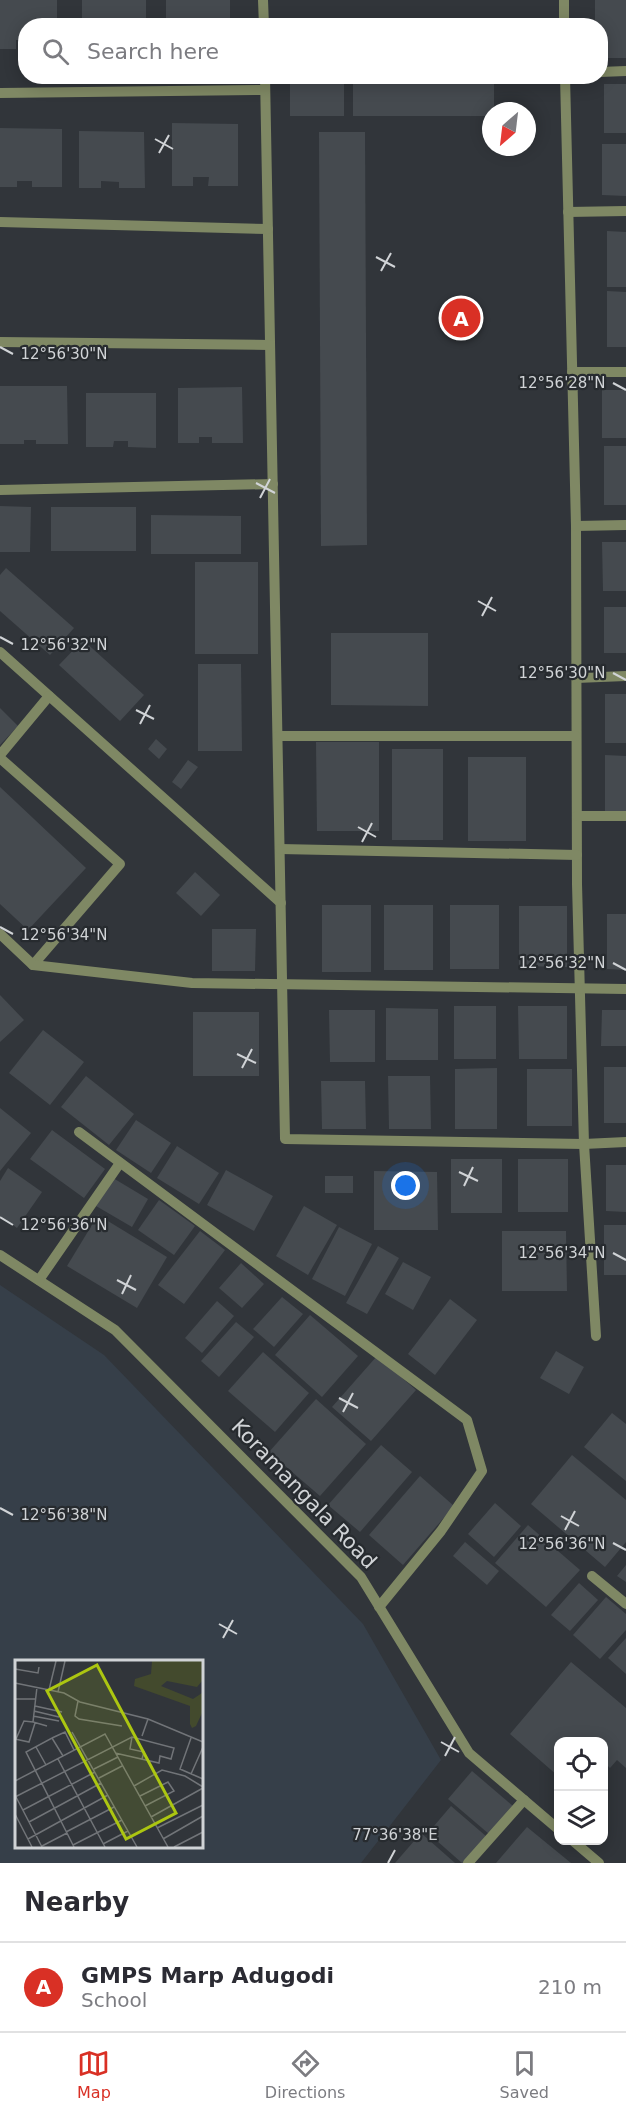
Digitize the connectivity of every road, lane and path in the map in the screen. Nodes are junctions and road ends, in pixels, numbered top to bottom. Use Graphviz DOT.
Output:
graph roads {
  1 [pos="263,0"];
  2 [pos="564,0"];
  3 [pos="264,18"];
  4 [pos="564,18"];
  5 [pos="626,71"];
  6 [pos="608,72"];
  7 [pos="266,84"];
  8 [pos="565,84"];
  9 [pos="266,90"];
  10 [pos="0,93"];
  11 [pos="626,211"];
  12 [pos="568,212"];
  13 [pos="0,222"];
  14 [pos="268,229"];
  15 [pos="0,342"];
  16 [pos="270,345"];
  17 [pos="572,372"];
  18 [pos="626,372"];
  19 [pos="273,484"];
  20 [pos="0,490"];
  21 [pos="626,525"];
  22 [pos="576,526"];
  23 [pos="0,652"];
  24 [pos="626,676"];
  25 [pos="576,678"];
  26 [pos="49,696"];
  27 [pos="278,736"];
  28 [pos="576,736"];
  29 [pos="0,756"];
  30 [pos="577,816"];
  31 [pos="626,816"];
  32 [pos="280,849"];
  33 [pos="577,855"];
  34 [pos="281,903"];
  35 [pos="0,934"];
  36 [pos="33,965"];
  37 [pos="283,986"];
  38 [pos="580,988"];
  39 [pos="626,989"];
  40 [pos="79,1132"];
  41 [pos="626,1142"];
  42 [pos="584,1144"];
  43 [pos="120,1163"];
  44 [pos="0,1255"];
  45 [pos="39,1280"];
  46 [pos="596,1336"];
  47 [pos="592,1576"];
  48 [pos="626,1604"];
  49 [pos="379,1607"];
  50 [pos="524,1800"];
  51 [pos="554,1826"];
  52 [pos="578,1845"];
  53 [pos="468,1863"];
  54 [pos="599,1863"];
  1 -- 3 [label="street"];
  2 -- 4 [label="street"];
  5 -- 6 [label="street"];
  7 -- 9 [label="street"];
  8 -- 12 [label="street"];
  9 -- 10 [label="street"];
  9 -- 14 [label="street"];
  11 -- 12 [label="street"];
  12 -- 17 [label="street"];
  13 -- 14 [label="street"];
  14 -- 16 [label="street"];
  15 -- 16 [label="street"];
  16 -- 19 [label="street"];
  17 -- 18 [label="street"];
  17 -- 22 [label="street"];
  19 -- 20 [label="street"];
  19 -- 27 [label="street"];
  21 -- 22 [label="street"];
  22 -- 25 [label="street"];
  23 -- 26 [label="street"];
  24 -- 25 [label="street"];
  25 -- 28 [label="street"];
  26 -- 29 [label="street"];
  26 -- 34 [label="street"];
  27 -- 28 [label="street"];
  27 -- 32 [label="street"];
  28 -- 30 [label="street"];
  29 -- 36 [label="street"];
  30 -- 31 [label="street"];
  30 -- 33 [label="street"];
  32 -- 33 [label="street"];
  32 -- 34 [label="street"];
  33 -- 38 [label="street"];
  34 -- 37 [label="street"];
  35 -- 36 [label="street"];
  36 -- 37 [label="street"];
  37 -- 38 [label="street"];
  37 -- 42 [label="street"];
  38 -- 39 [label="street"];
  38 -- 42 [label="street"];
  40 -- 43 [label="street"];
  41 -- 42 [label="street"];
  42 -- 46 [label="street"];
  43 -- 45 [label="street"];
  43 -- 49 [label="street"];
  44 -- 45 [label="street, Koramangala Road"];
  45 -- 49 [label="street, Koramangala Road"];
  47 -- 48 [label="street"];
  49 -- 50 [label="street, Koramangala Road"];
  50 -- 51 [label="street, Koramangala Road"];
  50 -- 53 [label="street"];
  52 -- 54 [label="street"];
}
